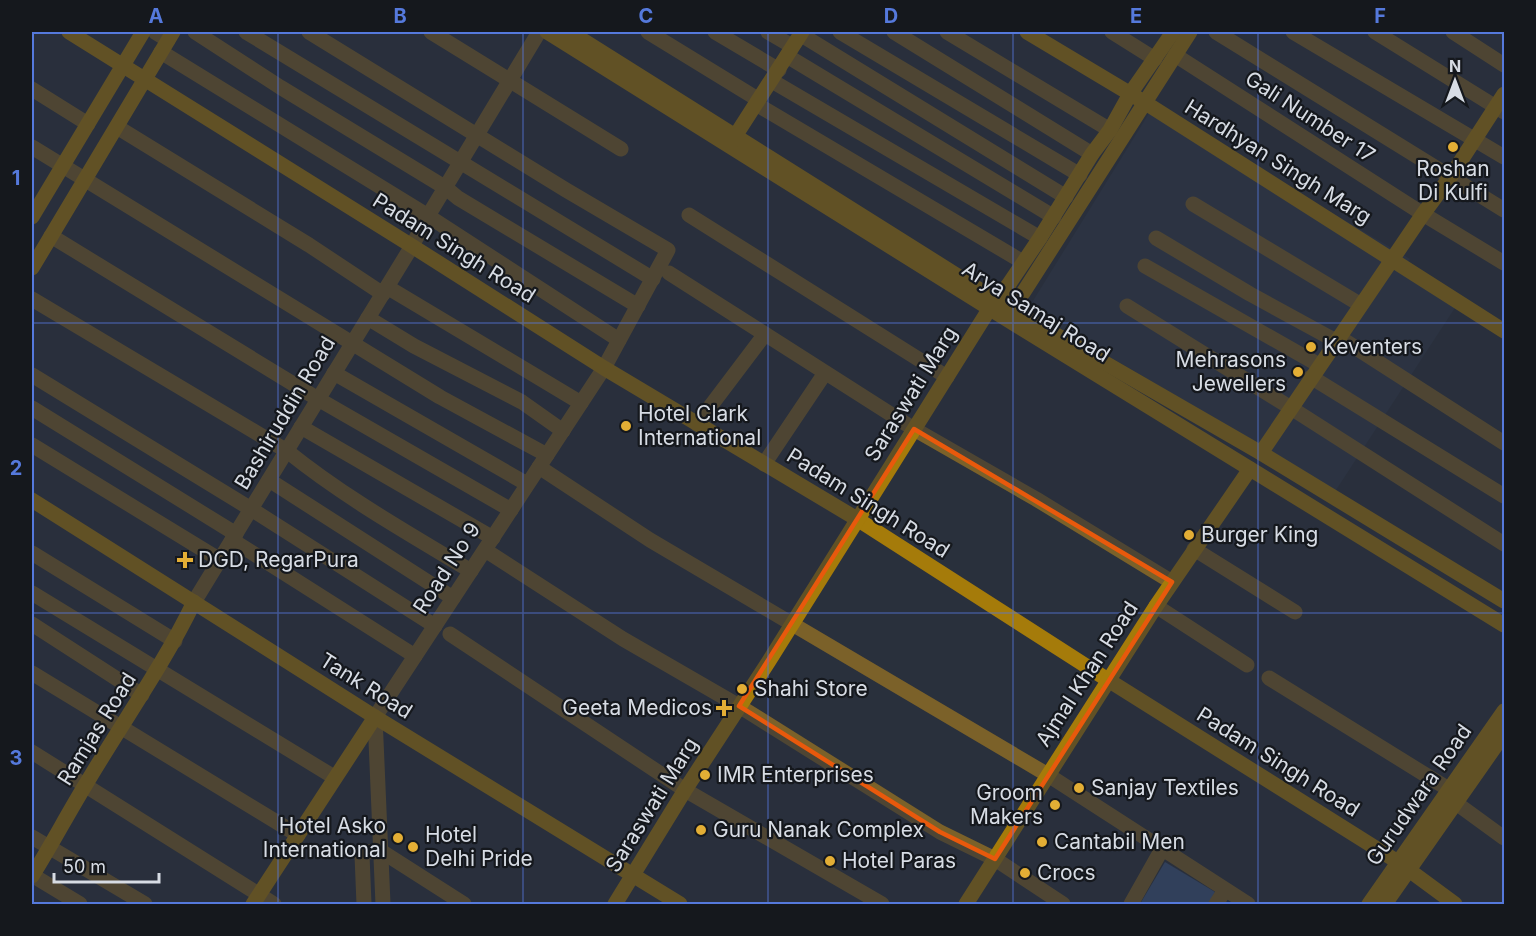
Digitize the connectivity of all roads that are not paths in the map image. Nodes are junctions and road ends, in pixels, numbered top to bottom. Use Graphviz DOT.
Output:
graph roads {
  1 [pos="69,32"];
  2 [pos="143,32"];
  3 [pos="155,32"];
  4 [pos="195,32"];
  5 [pos="246,32"];
  6 [pos="309,32"];
  7 [pos="431,32"];
  8 [pos="539,32"];
  9 [pos="547,32"];
  10 [pos="570,32"];
  11 [pos="648,32"];
  12 [pos="715,32"];
  13 [pos="768,32"];
  14 [pos="840,32"];
  15 [pos="894,32"];
  16 [pos="947,32"];
  17 [pos="1027,32"];
  18 [pos="1112,32"];
  19 [pos="1171,32"];
  20 [pos="1190,32"];
  21 [pos="1216,32"];
  22 [pos="1293,32"];
  23 [pos="1375,32"];
  24 [pos="1454,32"];
  25 [pos="168,41"];
  26 [pos="795,42"];
  27 [pos="1174,56"];
  28 [pos="1155,59"];
  29 [pos="1504,65"];
  30 [pos="124,66"];
  31 [pos="775,76"];
  32 [pos="146,80"];
  33 [pos="510,80"];
  34 [pos="32,89"];
  35 [pos="1130,94"];
  36 [pos="757,102"];
  37 [pos="1144,102"];
  38 [pos="1502,104"];
  39 [pos="88,124"];
  40 [pos="117,127"];
  41 [pos="1110,130"];
  42 [pos="477,135"];
  43 [pos="1475,138"];
  44 [pos="732,140"];
  45 [pos="32,147"];
  46 [pos="621,149"];
  47 [pos="1092,154"];
  48 [pos="1504,157"];
  49 [pos="460,164"];
  50 [pos="62,166"];
  51 [pos="1080,175"];
  52 [pos="1451,176"];
  53 [pos="84,180"];
  54 [pos="446,188"];
  55 [pos="1066,197"];
  56 [pos="36,201"];
  57 [pos="1194,204"];
  58 [pos="1504,210"];
  59 [pos="1423,214"];
  60 [pos="689,215"];
  61 [pos="428,216"];
  62 [pos="32,217"];
  63 [pos="1053,217"];
  64 [pos="51,236"];
  65 [pos="1040,238"];
  66 [pos="1156,238"];
  67 [pos="412,246"];
  68 [pos="1392,259"];
  69 [pos="1023,262"];
  70 [pos="1504,263"];
  71 [pos="1145,266"];
  72 [pos="32,268"];
  73 [pos="669,273"];
  74 [pos="652,279"];
  75 [pos="385,291"];
  76 [pos="32,299"];
  77 [pos="1361,305"];
  78 [pos="638,306"];
  79 [pos="1127,306"];
  80 [pos="1000,308"];
  81 [pos="368,318"];
  82 [pos="1504,331"];
  83 [pos="765,334"];
  84 [pos="1338,339"];
  85 [pos="619,340"];
  86 [pos="352,344"];
  87 [pos="604,369"];
  88 [pos="1315,371"];
  89 [pos="334,373"];
  90 [pos="825,373"];
  91 [pos="32,375"];
  92 [pos="947,376"];
  93 [pos="318,399"];
  94 [pos="581,403"];
  95 [pos="32,408"];
  96 [pos="1291,408"];
  97 [pos="697,424"];
  98 [pos="301,427"];
  99 [pos="914,429"];
  100 [pos="562,431"];
  101 [pos="1504,443"];
  102 [pos="32,444"];
  103 [pos="287,451"];
  104 [pos="1261,453"];
  105 [pos="543,461"];
  106 [pos="764,464"];
  107 [pos="1250,469"];
  108 [pos="269,480"];
  109 [pos="527,484"];
  110 [pos="1504,496"];
  111 [pos="32,500"];
  112 [pos="251,509"];
  113 [pos="511,510"];
  114 [pos="857,519"];
  115 [pos="234,537"];
  116 [pos="489,544"];
  117 [pos="1504,544"];
  118 [pos="1194,549"];
  119 [pos="32,553"];
  120 [pos="219,561"];
  121 [pos="471,571"];
  122 [pos="1172,582"];
  123 [pos="32,593"];
  124 [pos="453,598"];
  125 [pos="1504,601"];
  126 [pos="194,602"];
  127 [pos="1156,606"];
  128 [pos="1295,612"];
  129 [pos="32,624"];
  130 [pos="792,624"];
  131 [pos="1504,625"];
  132 [pos="435,626"];
  133 [pos="450,634"];
  134 [pos="175,641"];
  135 [pos="415,656"];
  136 [pos="1247,665"];
  137 [pos="158,670"];
  138 [pos="32,673"];
  139 [pos="1269,678"];
  140 [pos="1108,680"];
  141 [pos="142,695"];
  142 [pos="739,706"];
  143 [pos="1504,711"];
  144 [pos="375,717"];
  145 [pos="122,727"];
  146 [pos="1497,743"];
  147 [pos="32,752"];
  148 [pos="1048,775"];
  149 [pos="334,777"];
  150 [pos="86,785"];
  151 [pos="685,790"];
  152 [pos="1453,797"];
  153 [pos="298,835"];
  154 [pos="32,837"];
  155 [pos="1504,838"];
  156 [pos="50,848"];
  157 [pos="1162,849"];
  158 [pos="381,851"];
  159 [pos="994,859"];
  160 [pos="1403,866"];
  161 [pos="32,875"];
  162 [pos="633,875"];
  163 [pos="1225,890"];
  164 [pos="256,900"];
  165 [pos="80,904"];
  166 [pos="144,904"];
  167 [pos="274,904"];
  168 [pos="364,904"];
  169 [pos="383,904"];
  170 [pos="464,904"];
  171 [pos="615,904"];
  172 [pos="680,904"];
  173 [pos="882,904"];
  174 [pos="966,904"];
  175 [pos="1064,904"];
  176 [pos="1131,904"];
  177 [pos="1216,904"];
  178 [pos="1248,904"];
  179 [pos="1369,904"];
  180 [pos="1385,904"];
  181 [pos="1455,904"];
  1 -- 30 [label="street, Padam Singh Road"];
  2 -- 30 [label="street"];
  3 -- 25 [label="street"];
  4 -- 54 [label="street"];
  5 -- 49 [label="street"];
  6 -- 42 [label="street"];
  7 -- 33 [label="street"];
  8 -- 33 [label="street, Bashiruddin Road"];
  9 -- 44 [label="street, Arya Samaj Road"];
  10 -- 44 [label="street"];
  11 -- 36 [label="street"];
  12 -- 31 [label="street"];
  13 -- 26 [label="street"];
  14 -- 51 [label="street"];
  15 -- 47 [label="street"];
  16 -- 41 [label="street"];
  17 -- 35 [label="street, Hardhyan Singh Marg"];
  18 -- 28 [label="street"];
  19 -- 28 [label="street, Saraswati Marg"];
  20 -- 27 [label="street"];
  21 -- 52 [label="street"];
  22 -- 43 [label="street"];
  23 -- 38 [label="street"];
  24 -- 29 [label="street"];
  25 -- 32 [label="street"];
  25 -- 61 [label="street"];
  26 -- 31 [label="street"];
  26 -- 55 [label="street"];
  26 -- 63 [label="street"];
  27 -- 37 [label="street"];
  27 -- 59 [label="street, Gali Number 17"];
  28 -- 35 [label="street, Saraswati Marg"];
  30 -- 32 [label="street, Padam Singh Road"];
  30 -- 39 [label="street"];
  31 -- 36 [label="street"];
  31 -- 65 [label="street"];
  32 -- 40 [label="street"];
  32 -- 67 [label="street, Padam Singh Road"];
  33 -- 42 [label="street, Bashiruddin Road"];
  33 -- 46 [label="street"];
  34 -- 39 [label="street"];
  35 -- 37 [label="street, Hardhyan Singh Marg"];
  35 -- 41 [label="street, Saraswati Marg"];
  36 -- 44 [label="street"];
  36 -- 69 [label="street"];
  37 -- 68 [label="street, Hardhyan Singh Marg"];
  37 -- 80 [label="street"];
  38 -- 43 [label="street"];
  39 -- 50 [label="street"];
  40 -- 53 [label="street"];
  40 -- 75 [label="street"];
  41 -- 47 [label="street, Saraswati Marg"];
  42 -- 49 [label="street, Bashiruddin Road"];
  42 -- 74 [label="street, Road No 9"];
  43 -- 48 [label="street"];
  43 -- 52 [label="street"];
  44 -- 80 [label="street, Arya Samaj Road"];
  45 -- 50 [label="street"];
  47 -- 51 [label="street, Saraswati Marg"];
  49 -- 54 [label="street, Bashiruddin Road"];
  49 -- 74 [label="street"];
  50 -- 53 [label="street"];
  50 -- 56 [label="street"];
  51 -- 55 [label="street, Saraswati Marg"];
  52 -- 58 [label="street"];
  52 -- 59 [label="street"];
  53 -- 64 [label="street"];
  53 -- 86 [label="street"];
  54 -- 61 [label="street, Bashiruddin Road"];
  54 -- 78 [label="street"];
  55 -- 63 [label="street, Saraswati Marg"];
  56 -- 62 [label="street"];
  57 -- 77 [label="street"];
  59 -- 68 [label="street"];
  59 -- 70 [label="street, Gali Number 17"];
  60 -- 92 [label="street"];
  61 -- 67 [label="street, Bashiruddin Road"];
  61 -- 85 [label="street"];
  63 -- 65 [label="street, Saraswati Marg"];
  64 -- 72 [label="street"];
  64 -- 93 [label="street"];
  65 -- 69 [label="street, Saraswati Marg"];
  66 -- 84 [label="street"];
  67 -- 75 [label="street, Bashiruddin Road"];
  67 -- 87 [label="street, Padam Singh Road"];
  68 -- 77 [label="street"];
  68 -- 82 [label="street, Hardhyan Singh Marg"];
  69 -- 80 [label="street, Saraswati Marg"];
  71 -- 88 [label="street"];
  73 -- 83 [label="street"];
  74 -- 78 [label="street, Road No 9"];
  75 -- 81 [label="street, Bashiruddin Road"];
  75 -- 94 [label="street"];
  76 -- 103 [label="street"];
  77 -- 84 [label="street"];
  78 -- 85 [label="street, Road No 9"];
  79 -- 96 [label="street"];
  80 -- 92 [label="street, Saraswati Marg"];
  80 -- 104 [label="street"];
  80 -- 107 [label="street, Arya Samaj Road"];
  81 -- 86 [label="street, Bashiruddin Road"];
  81 -- 100 [label="street"];
  83 -- 90 [label="street"];
  83 -- 97 [label="street"];
  84 -- 88 [label="street"];
  84 -- 101 [label="street"];
  85 -- 87 [label="street, Road No 9"];
  86 -- 89 [label="street, Bashiruddin Road"];
  86 -- 105 [label="street"];
  87 -- 94 [label="street, Road No 9"];
  87 -- 97 [label="street, Padam Singh Road"];
  88 -- 96 [label="street"];
  88 -- 110 [label="street"];
  89 -- 93 [label="street, Bashiruddin Road"];
  89 -- 109 [label="street"];
  90 -- 99 [label="street"];
  90 -- 106 [label="street"];
  91 -- 112 [label="street"];
  92 -- 99 [label="street, Saraswati Marg"];
  93 -- 98 [label="street, Bashiruddin Road"];
  93 -- 113 [label="street"];
  94 -- 100 [label="street, Road No 9"];
  95 -- 115 [label="street"];
  96 -- 104 [label="street"];
  96 -- 117 [label="street"];
  97 -- 106 [label="street, Padam Singh Road"];
  98 -- 103 [label="street, Bashiruddin Road"];
  98 -- 116 [label="street"];
  99 -- 114 [label="street, Saraswati Marg"];
  99 -- 122 [label="street"];
  100 -- 105 [label="street, Road No 9"];
  102 -- 120 [label="street"];
  103 -- 108 [label="street, Bashiruddin Road"];
  103 -- 121 [label="street"];
  104 -- 125 [label="street"];
  105 -- 109 [label="street, Road No 9"];
  105 -- 130 [label="street"];
  106 -- 114 [label="street, Padam Singh Road"];
  107 -- 118 [label="street, Ajmal Khan Road"];
  107 -- 131 [label="street, Arya Samaj Road"];
  108 -- 112 [label="street, Bashiruddin Road"];
  108 -- 124 [label="street"];
  109 -- 113 [label="street, Road No 9"];
  111 -- 126 [label="street, Tank Road"];
  112 -- 115 [label="street, Bashiruddin Road"];
  112 -- 132 [label="street"];
  113 -- 116 [label="street, Road No 9"];
  114 -- 130 [label="street, Saraswati Marg"];
  114 -- 140 [label="street, Padam Singh Road"];
  115 -- 120 [label="street, Bashiruddin Road"];
  115 -- 135 [label="street"];
  116 -- 121 [label="street, Road No 9"];
  116 -- 142 [label="street"];
  118 -- 122 [label="street, Ajmal Khan Road"];
  118 -- 128 [label="street"];
  119 -- 134 [label="street"];
  120 -- 126 [label="street, Bashiruddin Road"];
  121 -- 124 [label="street, Road No 9"];
  122 -- 127 [label="street, Ajmal Khan Road"];
  123 -- 137 [label="street"];
  124 -- 132 [label="street, Road No 9"];
  126 -- 134 [label="street, Ramjas Road"];
  126 -- 144 [label="street, Tank Road"];
  127 -- 136 [label="street"];
  127 -- 140 [label="street, Ajmal Khan Road"];
  129 -- 141 [label="street"];
  130 -- 142 [label="street, Saraswati Marg"];
  130 -- 148 [label="street"];
  132 -- 135 [label="street, Road No 9"];
  133 -- 151 [label="street"];
  134 -- 137 [label="street, Ramjas Road"];
  135 -- 144 [label="street, Road No 9"];
  137 -- 141 [label="street, Ramjas Road"];
  137 -- 149 [label="street"];
  138 -- 145 [label="street"];
  139 -- 152 [label="street"];
  140 -- 148 [label="street, Ajmal Khan Road"];
  140 -- 160 [label="street, Padam Singh Road"];
  141 -- 145 [label="street, Ramjas Road"];
  142 -- 151 [label="street, Saraswati Marg"];
  142 -- 159 [label="street"];
  143 -- 146 [label="street, Gurudwara Road"];
  144 -- 149 [label="street, Road No 9"];
  144 -- 158 [label="street"];
  144 -- 162 [label="street, Tank Road"];
  145 -- 150 [label="street, Ramjas Road"];
  145 -- 153 [label="street"];
  146 -- 152 [label="street, Gurudwara Road"];
  147 -- 150 [label="street"];
  148 -- 157 [label="street"];
  148 -- 159 [label="street, Ajmal Khan Road"];
  149 -- 153 [label="street, Road No 9"];
  150 -- 156 [label="street, Ramjas Road"];
  150 -- 164 [label="street"];
  151 -- 162 [label="street, Saraswati Marg"];
  151 -- 173 [label="street"];
  152 -- 155 [label="street"];
  152 -- 160 [label="street, Gurudwara Road"];
  153 -- 164 [label="street, Road No 9"];
  154 -- 156 [label="street"];
  156 -- 161 [label="street, Ramjas Road"];
  156 -- 166 [label="street"];
  157 -- 163 [label="street"];
  157 -- 176 [label="street"];
  158 -- 168 [label="street"];
  158 -- 169 [label="street"];
  158 -- 170 [label="street"];
  159 -- 174 [label="street, Ajmal Khan Road"];
  159 -- 175 [label="street"];
  160 -- 179 [label="street, Gurudwara Road"];
  160 -- 180 [label="street, Gurudwara Road"];
  160 -- 181 [label="street, Padam Singh Road"];
  161 -- 165 [label="street"];
  162 -- 171 [label="street, Saraswati Marg"];
  162 -- 172 [label="street, Tank Road"];
  163 -- 177 [label="street"];
  163 -- 178 [label="street"];
  164 -- 167 [label="street"];
}
